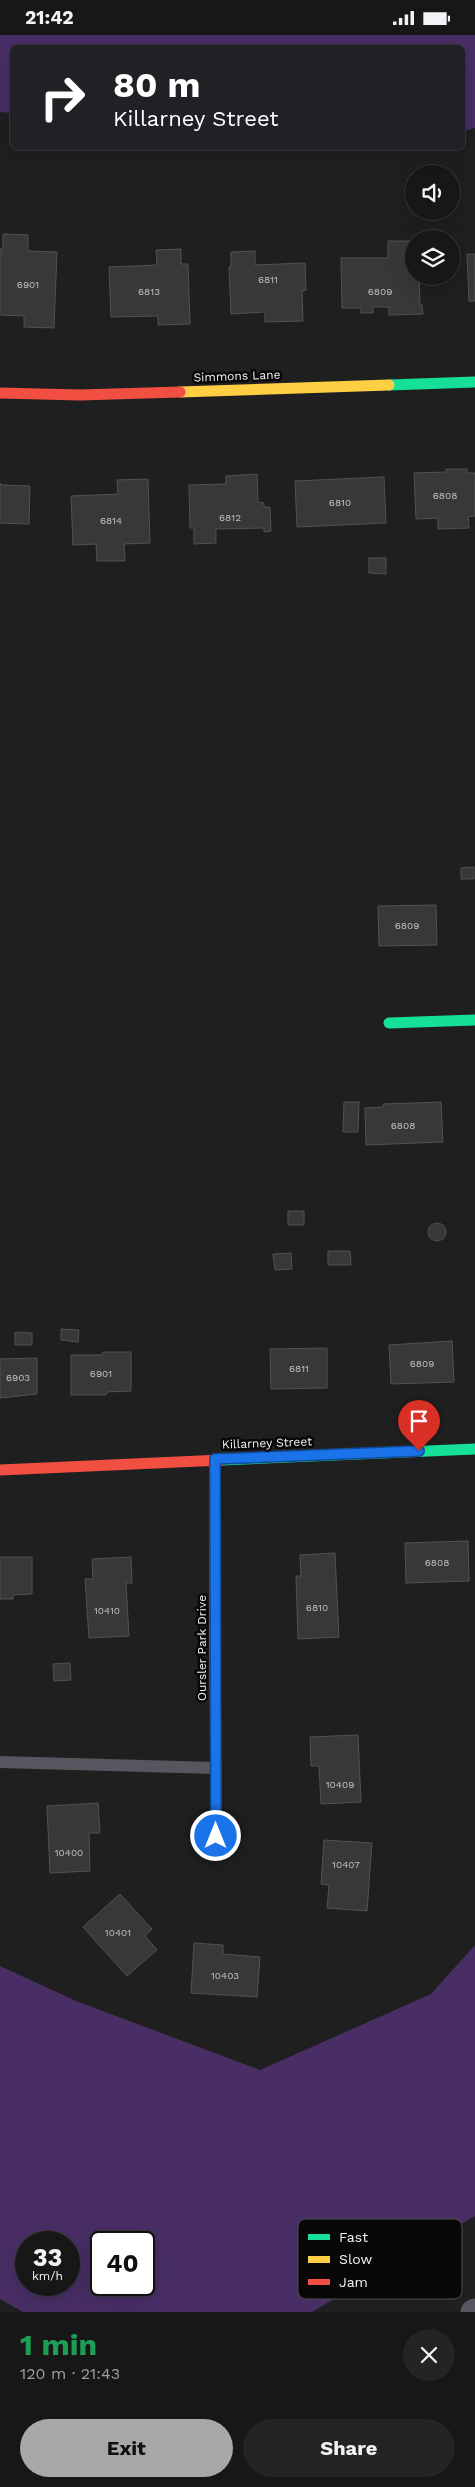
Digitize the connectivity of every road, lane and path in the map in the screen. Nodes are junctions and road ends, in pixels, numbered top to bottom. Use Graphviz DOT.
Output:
graph roads {
  1 [pos="475,382"];
  2 [pos="0,393"];
  3 [pos="475,1020"];
  4 [pos="389,1023"];
  5 [pos="475,1449"];
  6 [pos="215,1459"];
  7 [pos="0,1470"];
  8 [pos="0,1762"];
  9 [pos="216,1768"];
  10 [pos="216,1836"];
  1 -- 2 [label="street, Simmons Lane"];
  3 -- 4 [label="street"];
  5 -- 6 [label="street, Killarney Street"];
  6 -- 7 [label="street, Killarney Street"];
  6 -- 9 [label="street, Oursler Park Drive"];
  8 -- 9 [label="lane"];
  9 -- 10 [label="street, Oursler Park Drive"];
}
